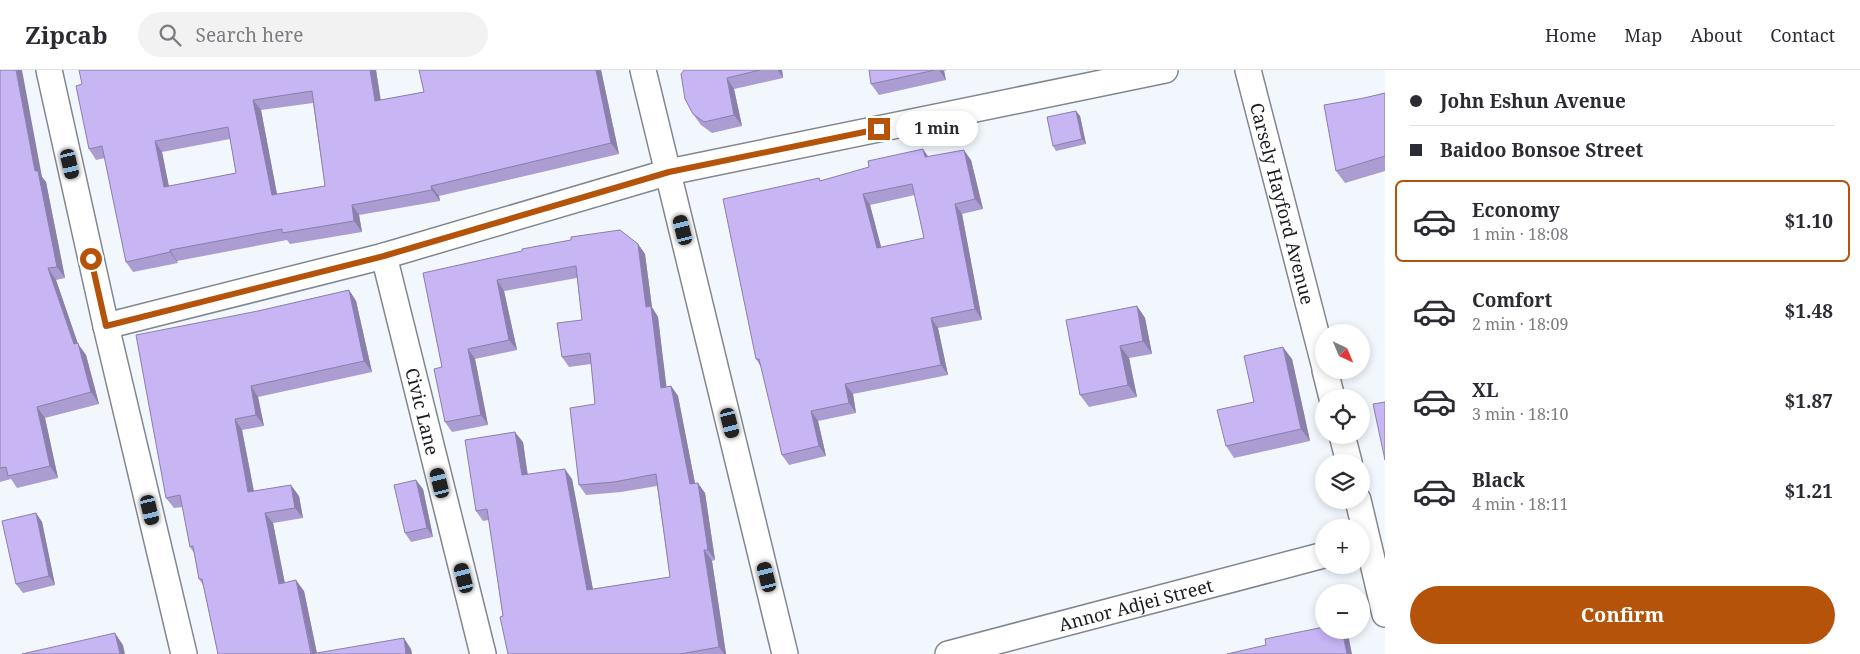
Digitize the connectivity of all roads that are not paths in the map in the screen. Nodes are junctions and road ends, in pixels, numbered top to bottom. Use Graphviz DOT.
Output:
graph roads {
  1 [pos="48,70"];
  2 [pos="643,70"];
  3 [pos="1165,70"];
  4 [pos="1248,70"];
  5 [pos="669,172"];
  6 [pos="384,256"];
  7 [pos="106,326"];
  8 [pos="1315,329"];
  9 [pos="1315,557"];
  10 [pos="1370,562"];
  11 [pos="1385,614"];
  12 [pos="184,654"];
  13 [pos="483,654"];
  14 [pos="785,654"];
  15 [pos="948,654"];
  1 -- 7 [label="street"];
  2 -- 5 [label="street"];
  3 -- 5 [label="street"];
  4 -- 8 [label="street, Carsely Hayford Avenue"];
  5 -- 6 [label="street"];
  5 -- 14 [label="street"];
  6 -- 7 [label="street"];
  6 -- 13 [label="street, Civic Lane"];
  7 -- 12 [label="street"];
  9 -- 15 [label="street, Annor Adjei Street"];
  10 -- 11 [label="street"];
}
